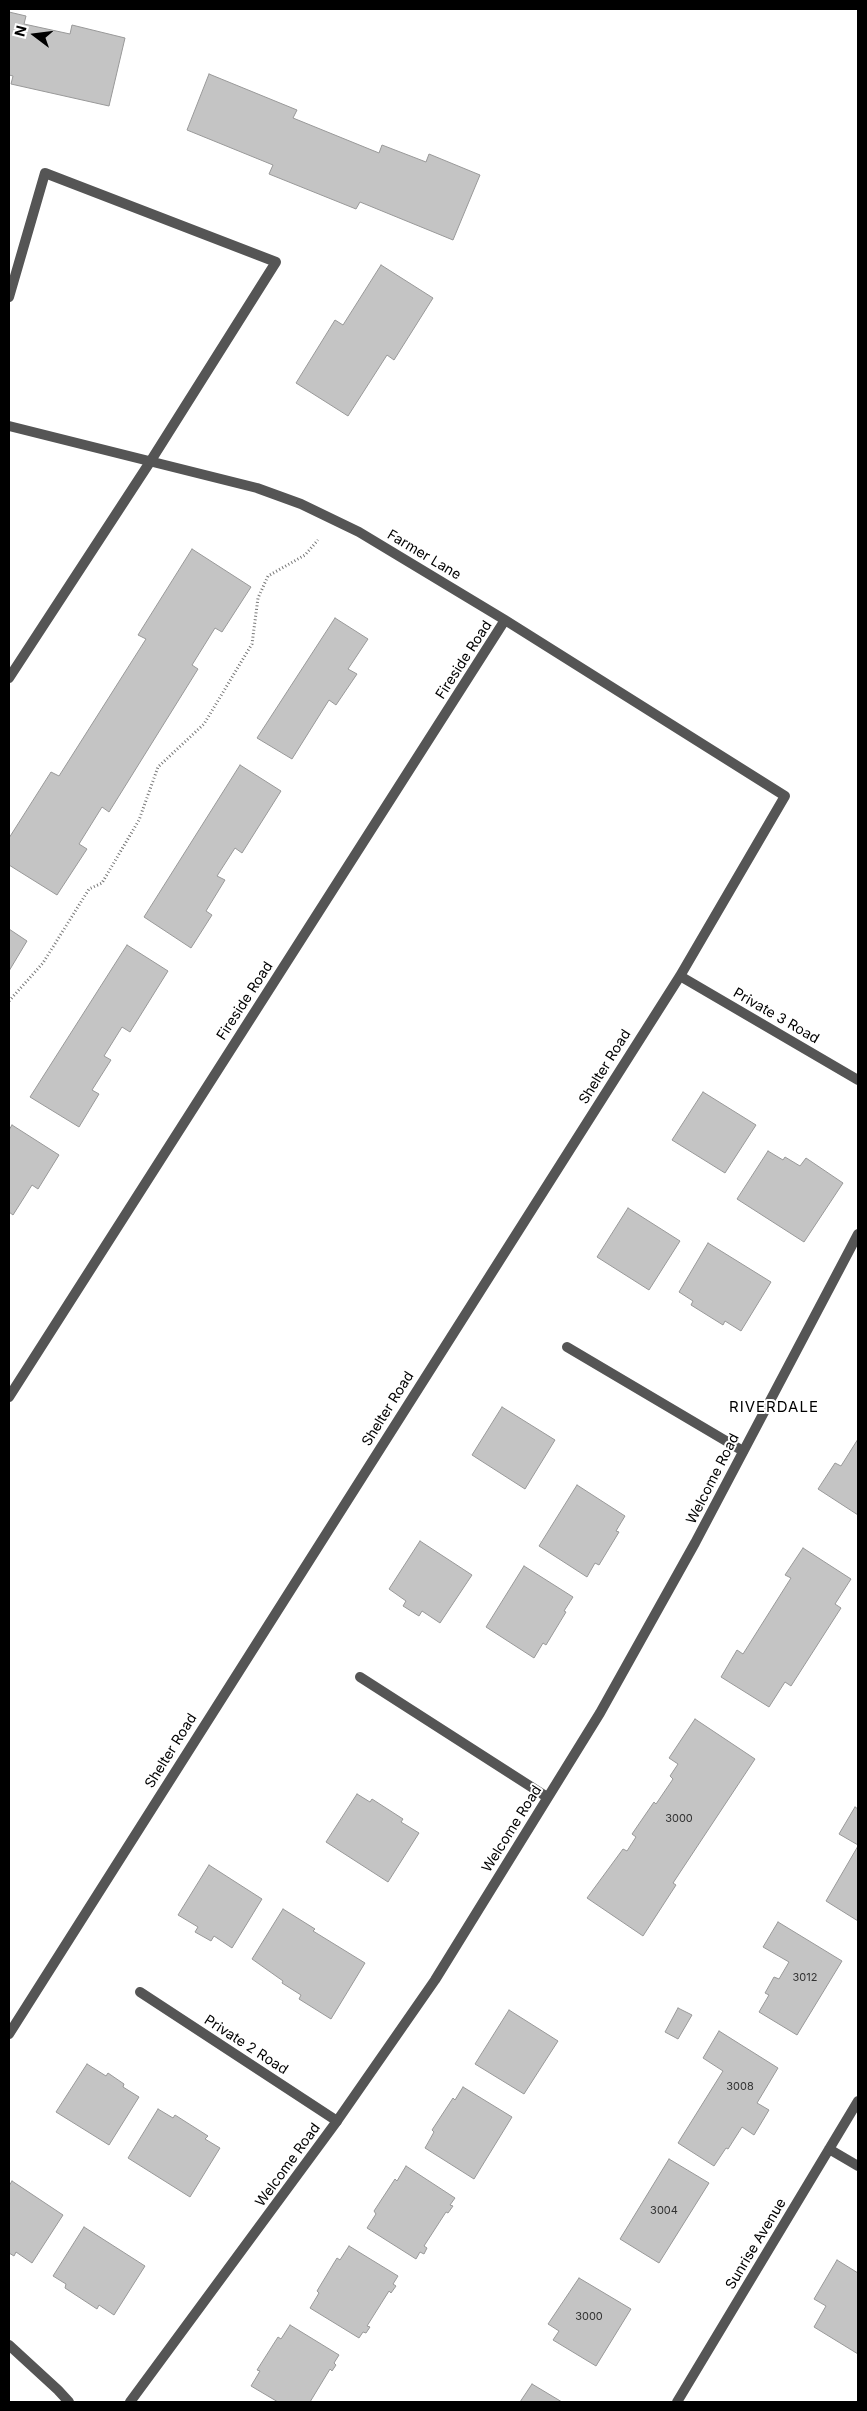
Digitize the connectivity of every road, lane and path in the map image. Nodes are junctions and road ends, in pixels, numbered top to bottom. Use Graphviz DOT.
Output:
graph roads {
  1 [pos="9,297"];
  2 [pos="9,426"];
  3 [pos="150,462"];
  4 [pos="335,520"];
  5 [pos="505,620"];
  6 [pos="9,678"];
  7 [pos="785,796"];
  8 [pos="680,976"];
  9 [pos="9,1001"];
  10 [pos="858,1080"];
  11 [pos="858,1234"];
  12 [pos="567,1347"];
  13 [pos="9,1397"];
  14 [pos="743,1451"];
  15 [pos="360,1678"];
  16 [pos="547,1798"];
  17 [pos="140,1992"];
  18 [pos="9,2034"];
  19 [pos="858,2101"];
  20 [pos="337,2121"];
  21 [pos="829,2148"];
  22 [pos="858,2166"];
  23 [pos="9,2345"];
  24 [pos="69,2402"];
  25 [pos="130,2402"];
  26 [pos="677,2402"];
  1 -- 3 [label="street"];
  2 -- 3 [label="street, Farmer Lane"];
  3 -- 4 [label="street, Farmer Lane"];
  3 -- 6 [label="street"];
  4 -- 5 [label="street, Farmer Lane"];
  4 -- 9 [label="path"];
  5 -- 7 [label="street, Farmer Lane"];
  5 -- 13 [label="street, Fireside Road"];
  7 -- 8 [label="street, Shelter Road"];
  8 -- 10 [label="street, Private 3 Road"];
  8 -- 18 [label="street, Shelter Road"];
  11 -- 14 [label="street, Welcome Road"];
  12 -- 14 [label="street"];
  14 -- 16 [label="street, Welcome Road"];
  15 -- 16 [label="street"];
  16 -- 20 [label="street, Welcome Road"];
  17 -- 20 [label="street, Private 2 Road"];
  19 -- 21 [label="street, Sunrise Avenue"];
  20 -- 25 [label="street, Welcome Road"];
  21 -- 22 [label="street"];
  21 -- 26 [label="street, Sunrise Avenue"];
  23 -- 24 [label="street"];
}
